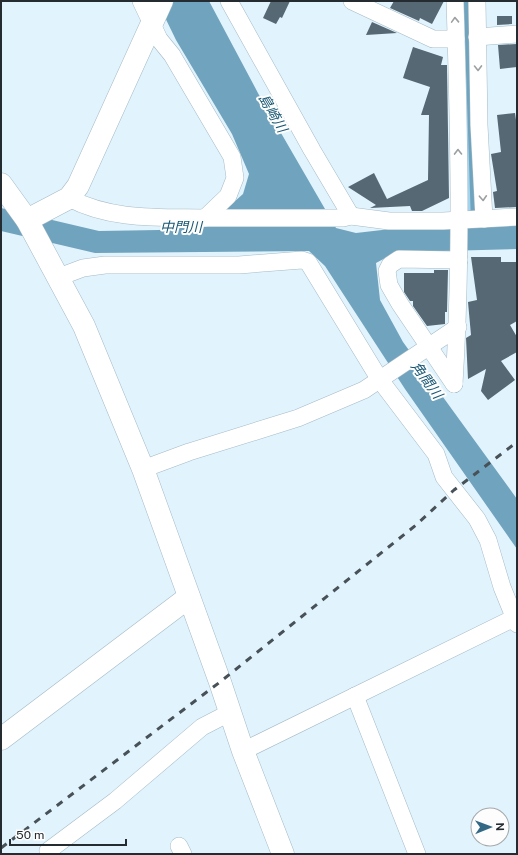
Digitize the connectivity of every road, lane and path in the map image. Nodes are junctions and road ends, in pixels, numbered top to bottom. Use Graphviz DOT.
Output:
graph roads {
  1 [pos="229,1"];
  2 [pos="352,1"];
  3 [pos="455,1"];
  4 [pos="477,1"];
  5 [pos="153,10"];
  6 [pos="517,34"];
  7 [pos="477,37"];
  8 [pos="456,39"];
  9 [pos="1,184"];
  10 [pos="68,198"];
  11 [pos="347,217"];
  12 [pos="517,217"];
  13 [pos="212,218"];
  14 [pos="484,219"];
  15 [pos="28,220"];
  16 [pos="460,222"];
  17 [pos="459,257"];
  18 [pos="59,277"];
  19 [pos="458,327"];
  20 [pos="427,347"];
  21 [pos="382,378"];
  22 [pos="143,470"];
  23 [pos="189,598"];
  24 [pos="515,615"];
  25 [pos="355,696"];
  26 [pos="231,712"];
  27 [pos="1,739"];
  28 [pos="243,751"];
  29 [pos="49,854"];
  30 [pos="283,854"];
  31 [pos="417,854"];
  1 -- 11 [label="street"];
  2 -- 8 [label="street"];
  8 -- 3 [label="street, one-way"];
  4 -- 7 [label="street"];
  5 -- 10 [label="street"];
  5 -- 13 [label="street"];
  6 -- 7 [label="street"];
  7 -- 14 [label="street, one-way"];
  16 -- 8 [label="street, one-way"];
  9 -- 15 [label="street"];
  10 -- 13 [label="street"];
  10 -- 15 [label="street"];
  11 -- 13 [label="street"];
  11 -- 16 [label="street"];
  12 -- 14 [label="street"];
  14 -- 16 [label="street"];
  15 -- 18 [label="street"];
  16 -- 17 [label="street"];
  17 -- 19 [label="street"];
  17 -- 20 [label="street"];
  18 -- 21 [label="street"];
  18 -- 22 [label="street"];
  19 -- 20 [label="street"];
  19 -- 20 [label="street"];
  20 -- 21 [label="street"];
  21 -- 22 [label="street"];
  21 -- 24 [label="street"];
  22 -- 23 [label="street"];
  23 -- 26 [label="street"];
  23 -- 27 [label="street"];
  24 -- 25 [label="street"];
  25 -- 28 [label="street"];
  25 -- 31 [label="street"];
  26 -- 28 [label="street"];
  26 -- 29 [label="street"];
  28 -- 30 [label="street"];
}
